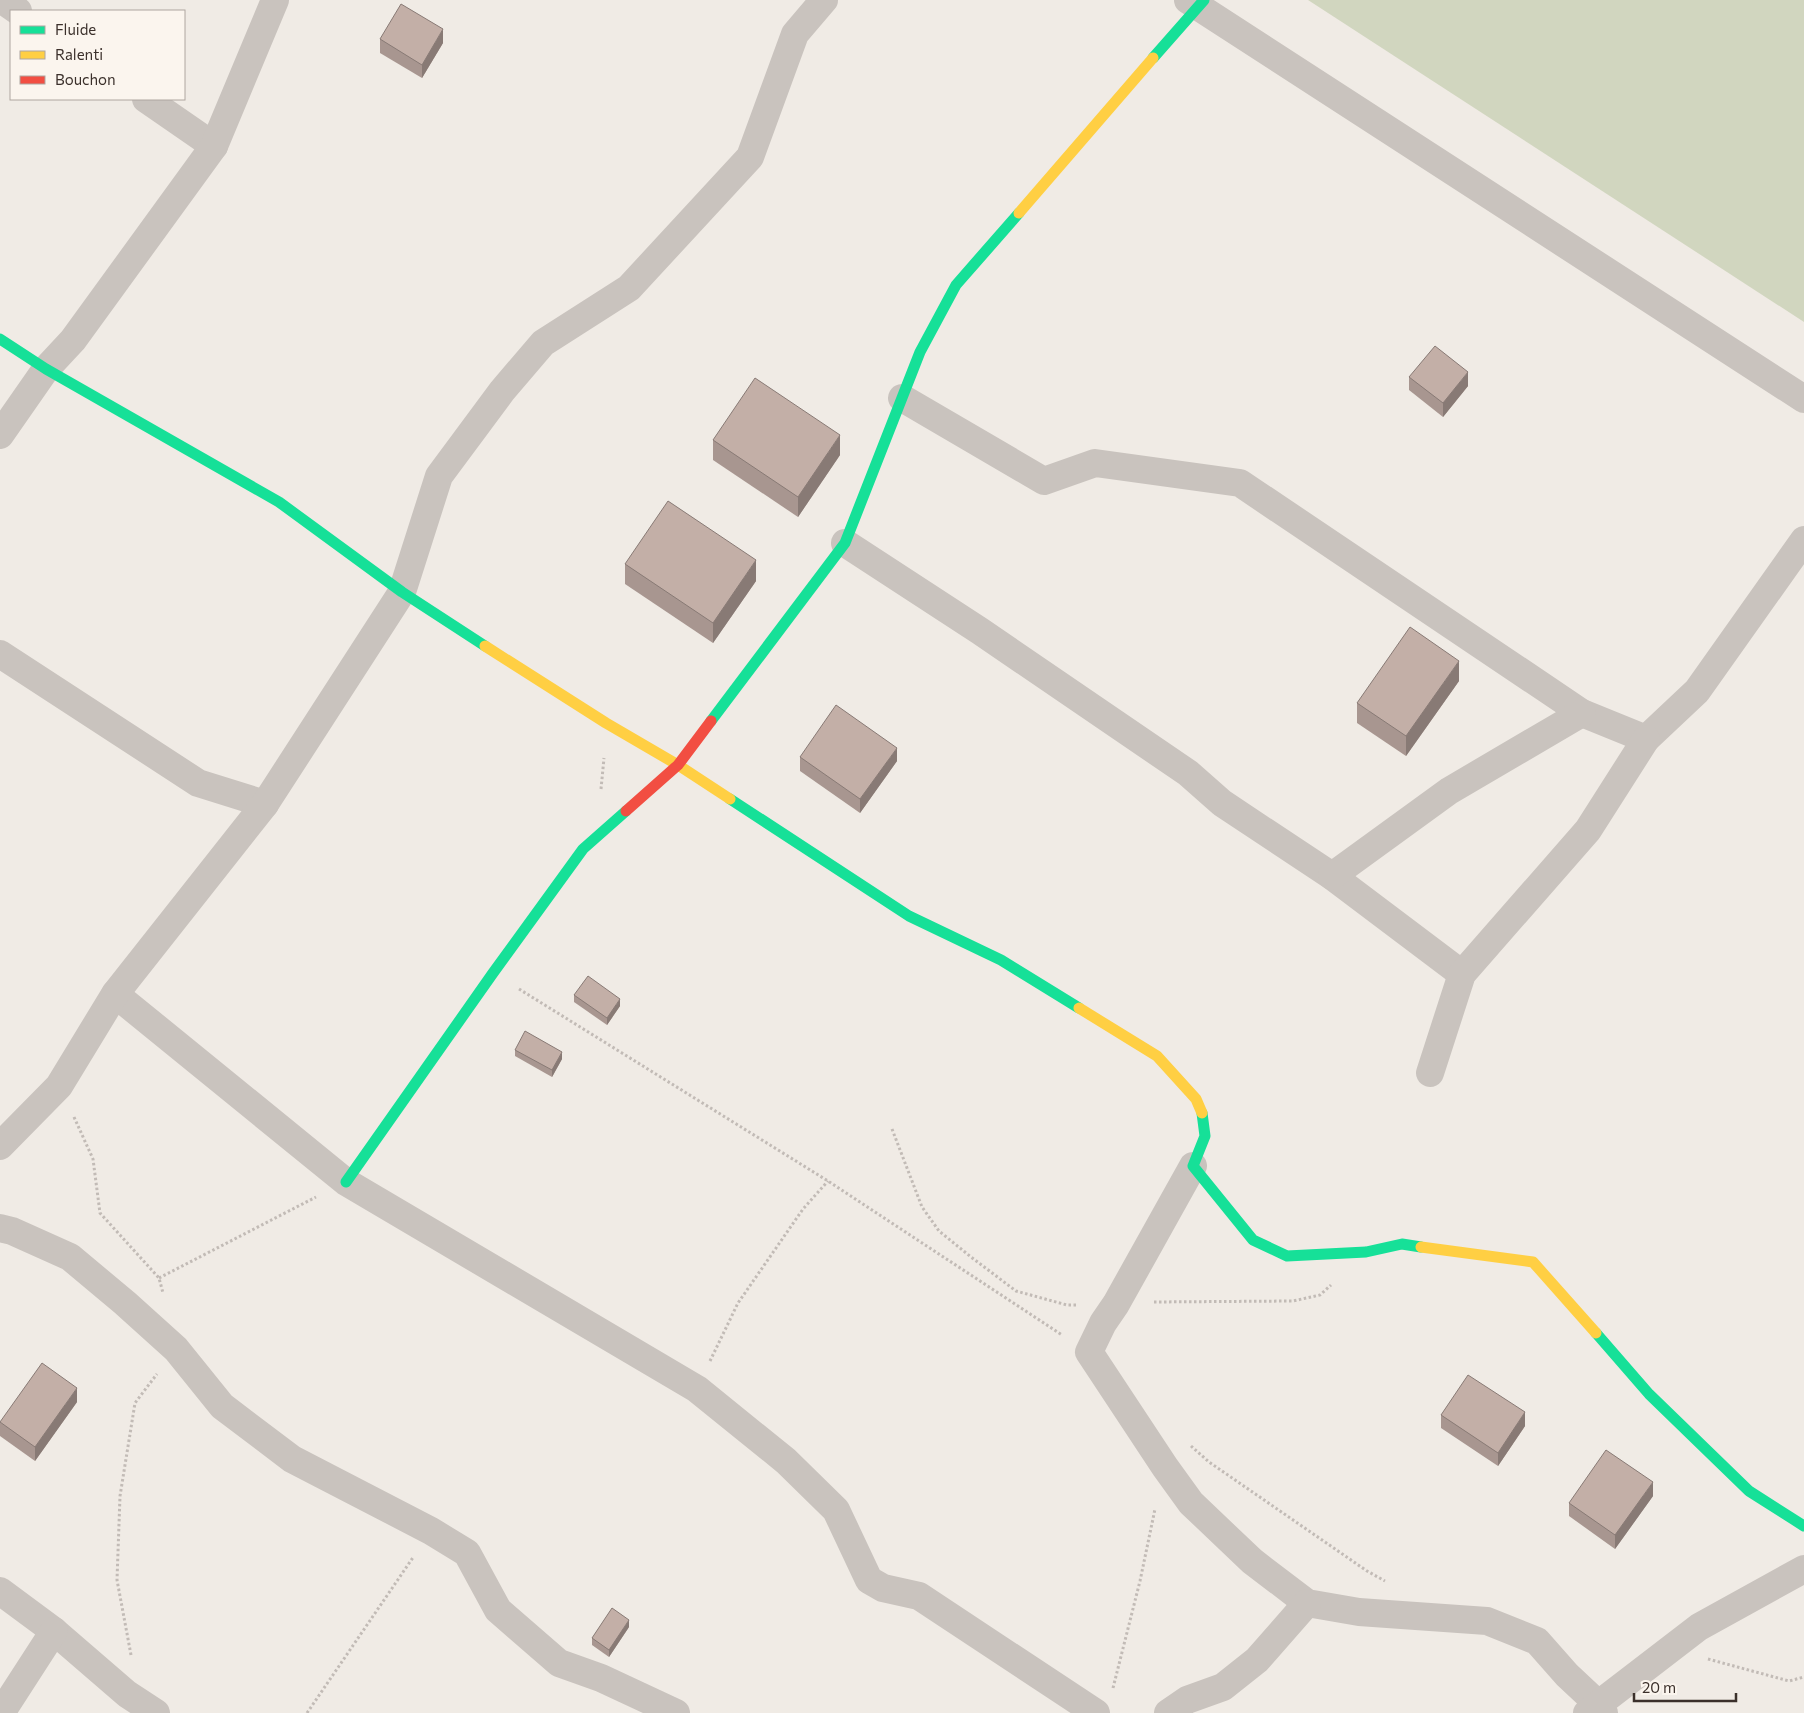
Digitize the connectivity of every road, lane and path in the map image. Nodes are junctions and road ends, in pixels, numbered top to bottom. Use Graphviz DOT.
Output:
graph roads {
  1 [pos="2,0"];
  2 [pos="275,0"];
  3 [pos="824,0"];
  4 [pos="1197,2"];
  5 [pos="17,10"];
  6 [pos="147,100"];
  7 [pos="214,146"];
  8 [pos="0,339"];
  9 [pos="46,370"];
  10 [pos="902,398"];
  11 [pos="1804,400"];
  12 [pos="0,436"];
  13 [pos="1804,540"];
  14 [pos="845,543"];
  15 [pos="402,592"];
  16 [pos="0,654"];
  17 [pos="1582,713"];
  18 [pos="1646,739"];
  19 [pos="678,765"];
  20 [pos="265,804"];
  21 [pos="1332,876"];
  22 [pos="493,973"];
  23 [pos="1462,974"];
  24 [pos="115,994"];
  25 [pos="1430,1073"];
  26 [pos="59,1086"];
  27 [pos="0,1146"];
  28 [pos="1193,1166"];
  29 [pos="828,1181"];
  30 [pos="346,1182"];
  31 [pos="0,1228"];
  32 [pos="159,1278"];
  33 [pos="163,1296"];
  34 [pos="176,1349"];
  35 [pos="1089,1352"];
  36 [pos="697,1389"];
  37 [pos="1188,1443"];
  38 [pos="1164,1467"];
  39 [pos="1804,1526"];
  40 [pos="431,1531"];
  41 [pos="1804,1569"];
  42 [pos="1392,1585"];
  43 [pos="0,1591"];
  44 [pos="1307,1603"];
  45 [pos="54,1631"];
  46 [pos="1670,1649"];
  47 [pos="1804,1676"];
  48 [pos="128,1694"];
  49 [pos="1104,1704"];
  50 [pos="1596,1710"];
  51 [pos="1,1713"];
  52 [pos="156,1713"];
  53 [pos="307,1713"];
  54 [pos="676,1713"];
  55 [pos="1168,1713"];
  1 -- 5 [label="street"];
  2 -- 7 [label="street"];
  3 -- 15 [label="street"];
  4 -- 10 [label="street"];
  4 -- 11 [label="street"];
  6 -- 7 [label="street"];
  7 -- 9 [label="street"];
  8 -- 9 [label="street"];
  9 -- 12 [label="street"];
  9 -- 15 [label="street"];
  10 -- 14 [label="street"];
  10 -- 17 [label="street"];
  13 -- 18 [label="street"];
  14 -- 19 [label="street"];
  14 -- 21 [label="street"];
  15 -- 19 [label="street"];
  15 -- 20 [label="street"];
  16 -- 20 [label="street"];
  17 -- 18 [label="street"];
  17 -- 21 [label="street"];
  18 -- 23 [label="street"];
  19 -- 22 [label="street"];
  19 -- 28 [label="street"];
  20 -- 24 [label="street"];
  21 -- 23 [label="street"];
  22 -- 29 [label="path"];
  22 -- 30 [label="street"];
  23 -- 25 [label="street"];
  24 -- 26 [label="street"];
  24 -- 30 [label="street"];
  26 -- 27 [label="street"];
  26 -- 32 [label="path"];
  28 -- 35 [label="street"];
  28 -- 39 [label="street"];
  29 -- 35 [label="path"];
  29 -- 36 [label="path"];
  30 -- 32 [label="path"];
  30 -- 36 [label="street"];
  31 -- 34 [label="street"];
  32 -- 33 [label="path"];
  34 -- 40 [label="street"];
  34 -- 48 [label="path"];
  35 -- 38 [label="street"];
  36 -- 49 [label="street"];
  37 -- 42 [label="path"];
  38 -- 44 [label="street"];
  38 -- 49 [label="path"];
  40 -- 53 [label="path"];
  40 -- 54 [label="street"];
  41 -- 46 [label="street"];
  43 -- 45 [label="street"];
  44 -- 50 [label="street"];
  44 -- 55 [label="street"];
  45 -- 48 [label="street"];
  45 -- 51 [label="street"];
  46 -- 47 [label="path"];
  46 -- 50 [label="street"];
  48 -- 52 [label="street"];
}
